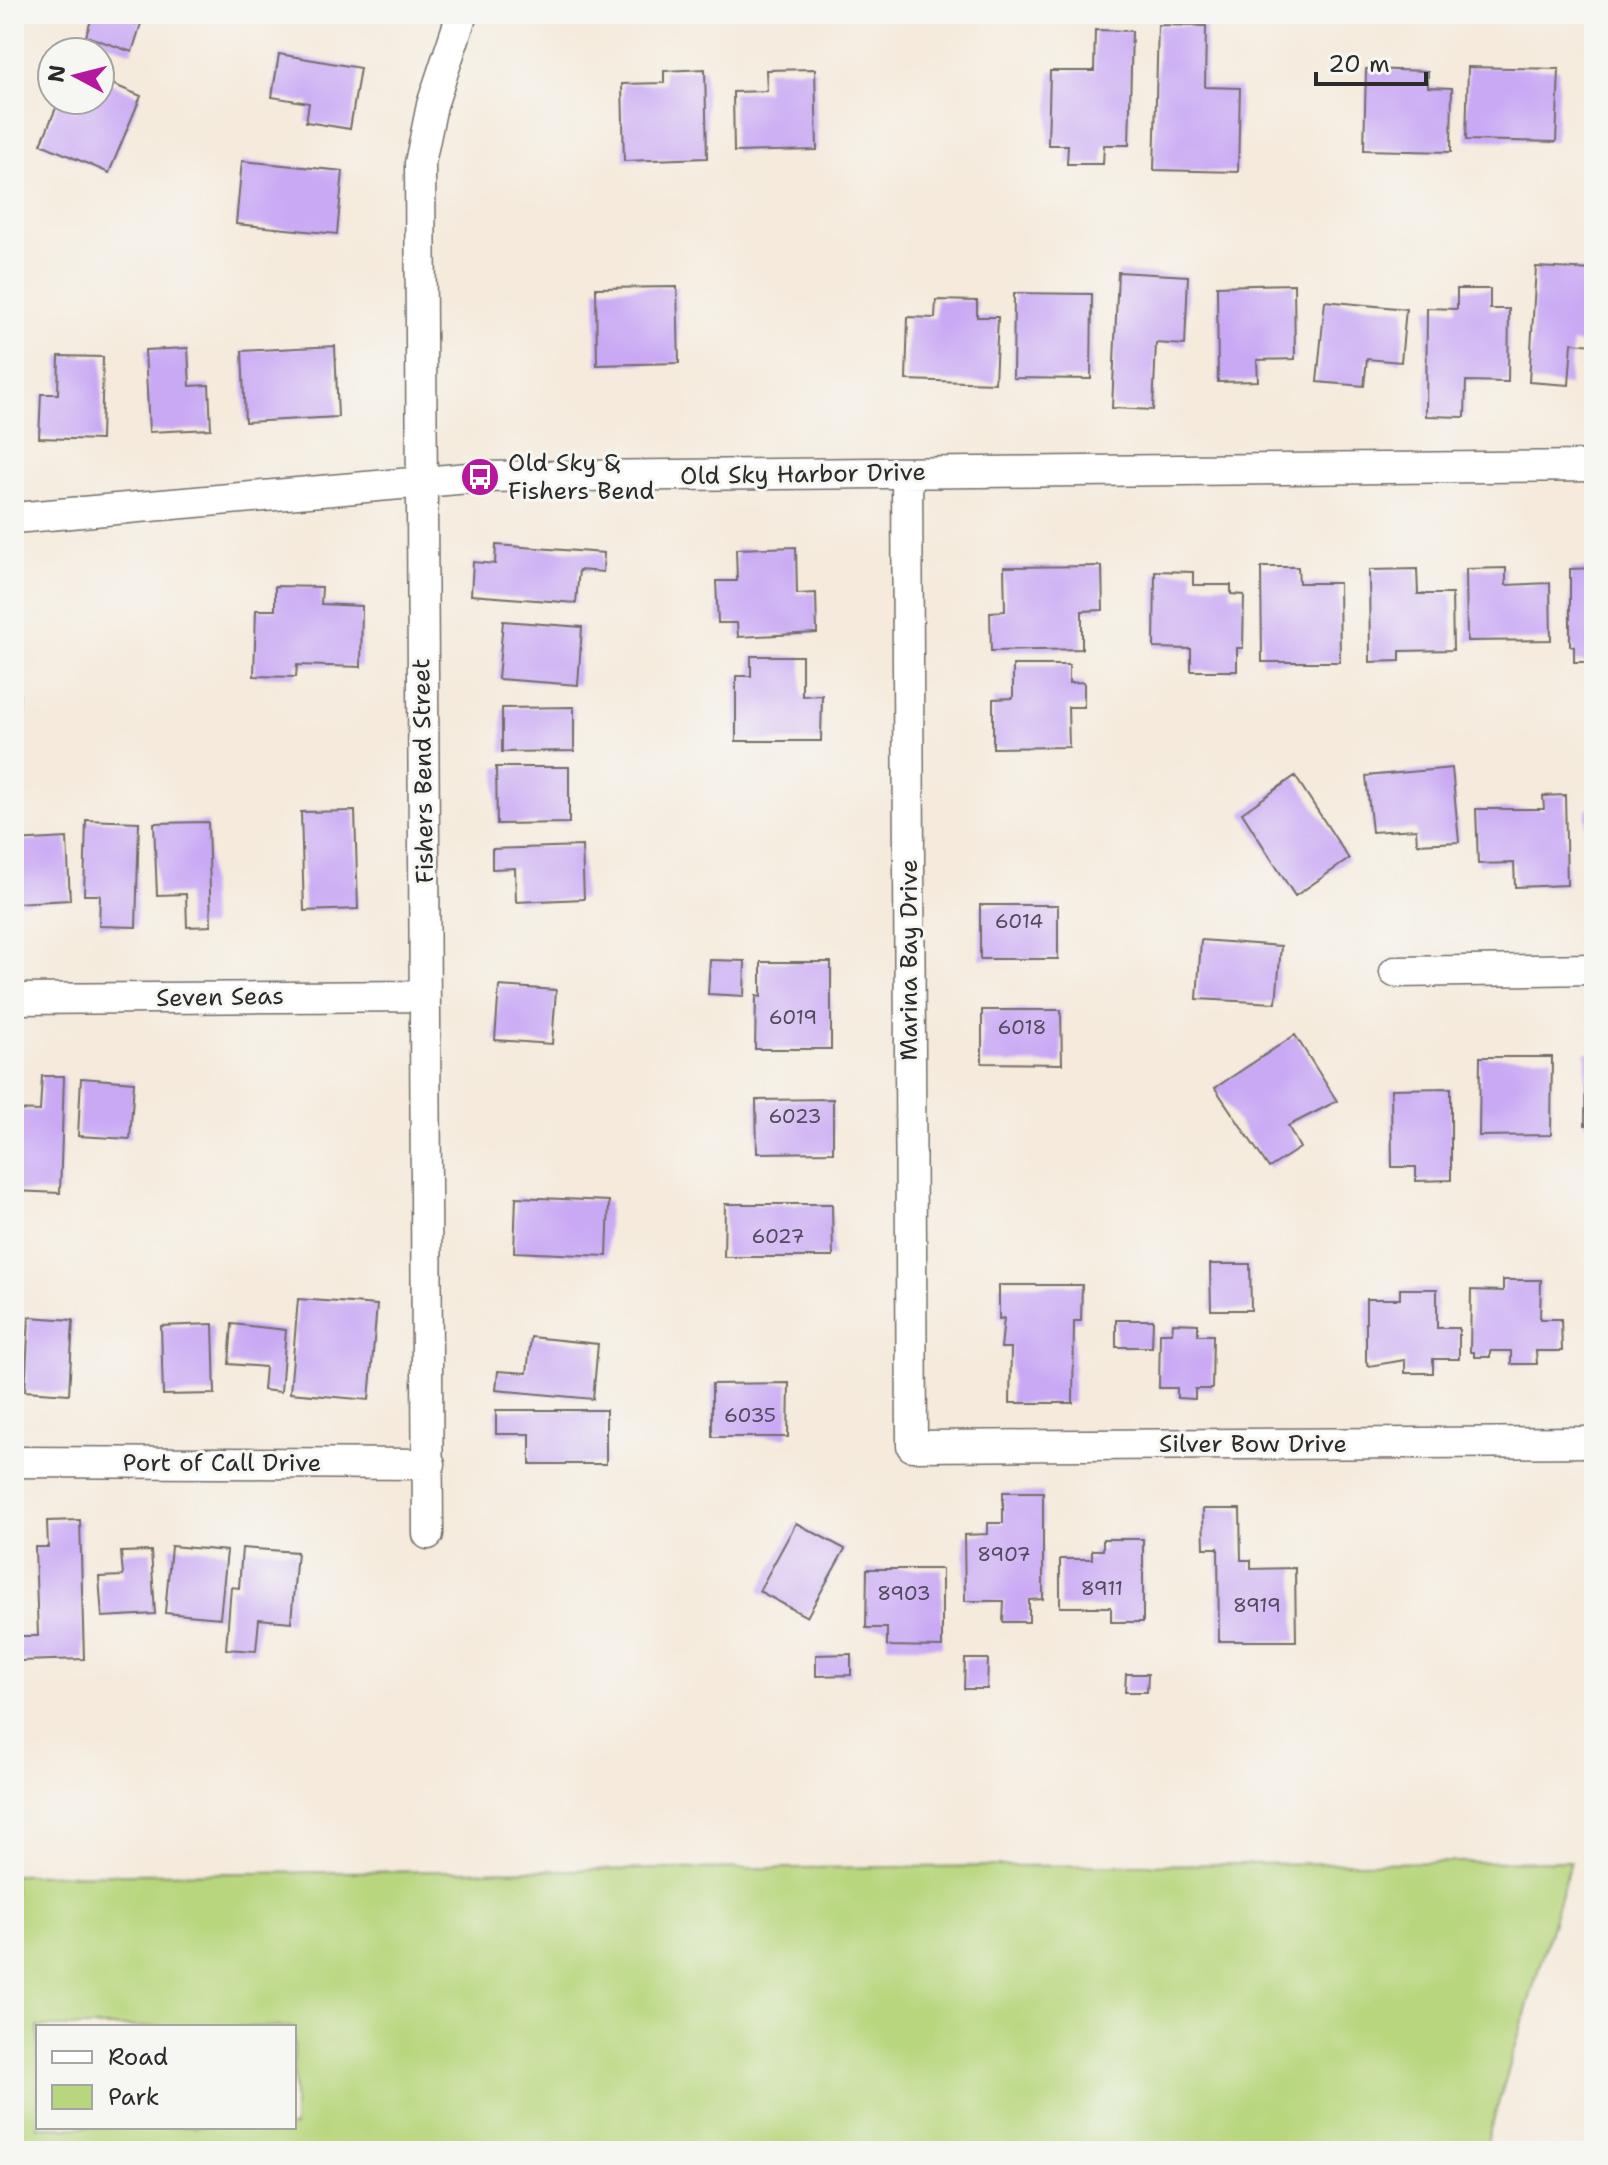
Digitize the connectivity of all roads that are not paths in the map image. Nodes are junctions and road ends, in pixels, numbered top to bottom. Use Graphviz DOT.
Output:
graph roads {
  1 [pos="462,14"];
  2 [pos="1594,466"];
  3 [pos="907,473"];
  4 [pos="421,481"];
  5 [pos="14,518"];
  6 [pos="1594,969"];
  7 [pos="1395,972"];
  8 [pos="425,996"];
  9 [pos="14,999"];
  10 [pos="1594,1442"];
  11 [pos="912,1446"];
  12 [pos="14,1462"];
  13 [pos="430,1464"];
  14 [pos="428,1534"];
  1 -- 4 [label="street, Fishers Bend Street"];
  2 -- 3 [label="street, Old Sky Harbor Drive"];
  3 -- 4 [label="street, Old Sky Harbor Drive"];
  3 -- 11 [label="street, Marina Bay Drive"];
  4 -- 5 [label="street, Old Sky Harbor Drive"];
  4 -- 8 [label="street, Fishers Bend Street"];
  6 -- 7 [label="street"];
  8 -- 9 [label="street, Seven Seas"];
  8 -- 13 [label="street, Fishers Bend Street"];
  10 -- 11 [label="street, Silver Bow Drive"];
  12 -- 13 [label="street, Port of Call Drive"];
  13 -- 14 [label="street, Fishers Bend Street"];
}
